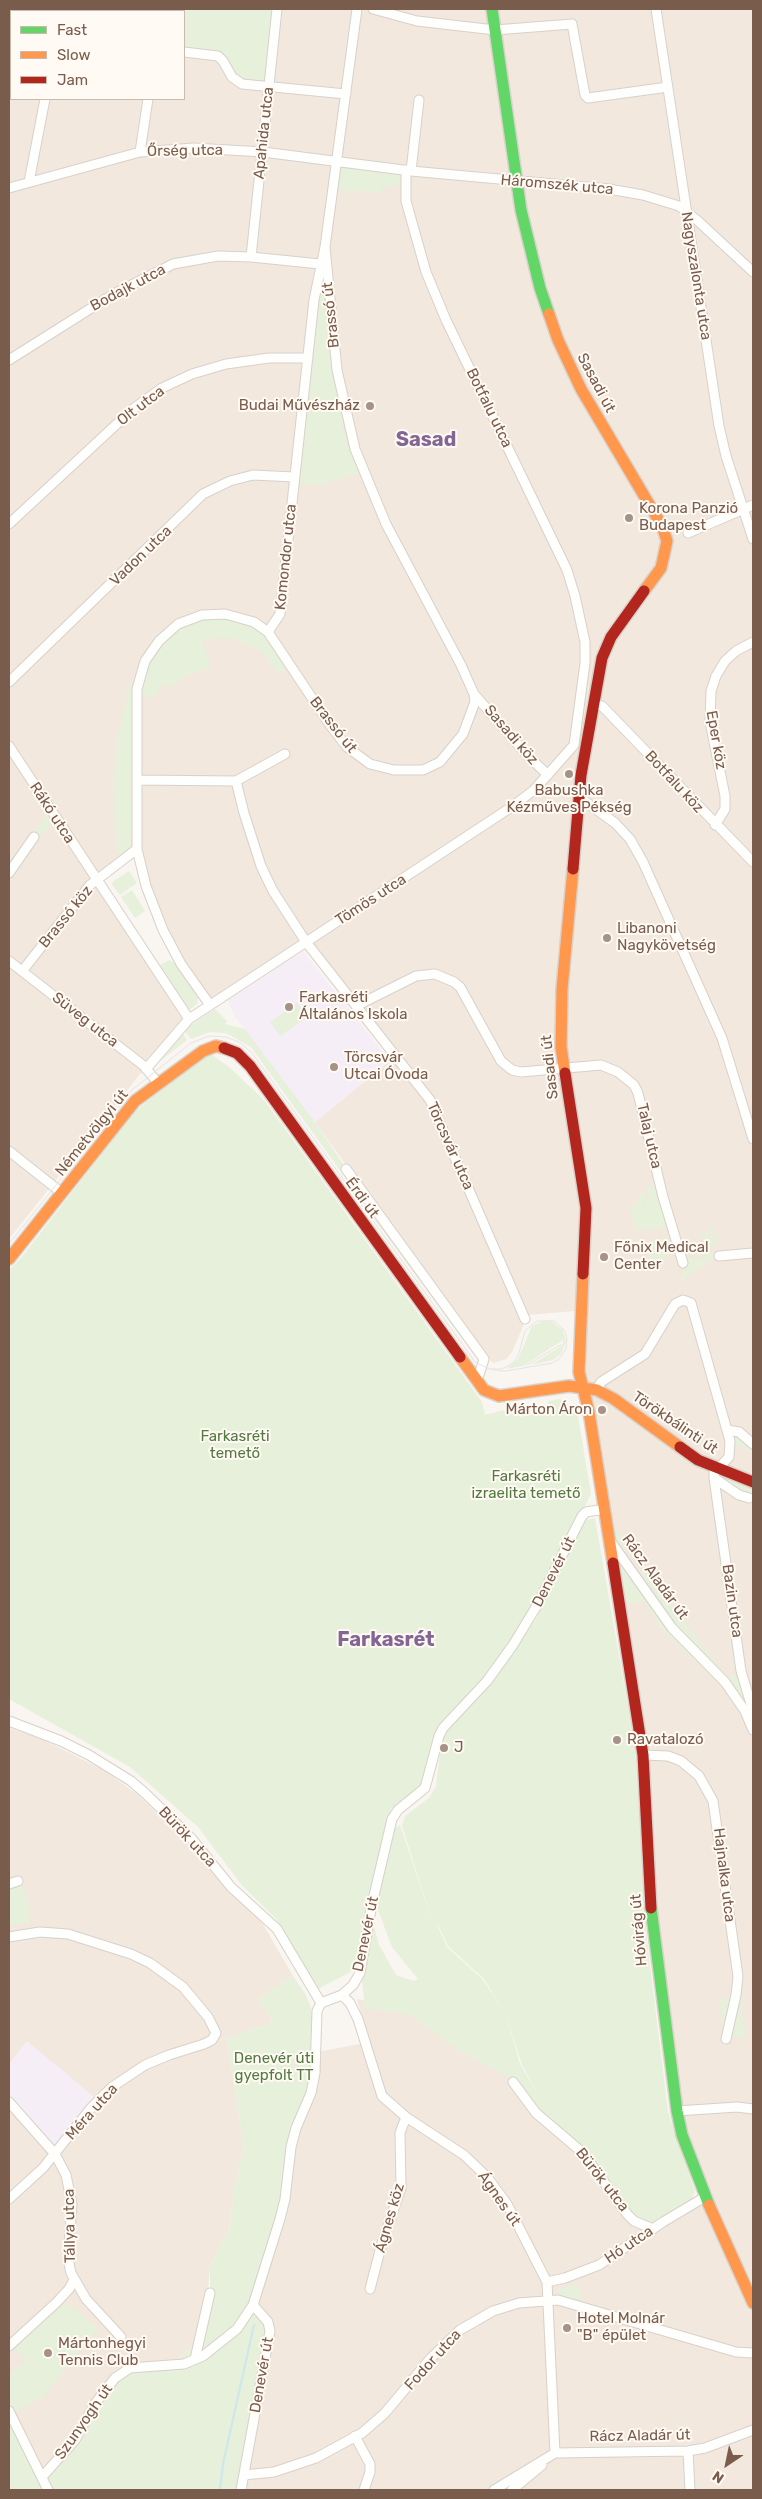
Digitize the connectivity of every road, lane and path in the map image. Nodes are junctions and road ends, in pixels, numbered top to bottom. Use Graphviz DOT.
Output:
graph roads {
  1 [pos="277,9"];
  2 [pos="357,9"];
  3 [pos="373,9"];
  4 [pos="492,9"];
  5 [pos="656,9"];
  6 [pos="495,30"];
  7 [pos="185,52"];
  8 [pos="268,86"];
  9 [pos="668,87"];
  10 [pos="346,94"];
  11 [pos="45,100"];
  12 [pos="148,100"];
  13 [pos="419,100"];
  14 [pos="140,152"];
  15 [pos="263,152"];
  16 [pos="335,161"];
  17 [pos="408,170"];
  18 [pos="517,181"];
  19 [pos="29,182"];
  20 [pos="9,188"];
  21 [pos="686,211"];
  22 [pos="325,248"];
  23 [pos="250,257"];
  24 [pos="320,264"];
  25 [pos="753,272"];
  26 [pos="308,358"];
  27 [pos="9,360"];
  28 [pos="294,477"];
  29 [pos="753,505"];
  30 [pos="743,510"];
  31 [pos="9,524"];
  32 [pos="688,534"];
  33 [pos="753,539"];
  34 [pos="268,632"];
  35 [pos="753,642"];
  36 [pos="9,682"];
  37 [pos="474,694"];
  38 [pos="594,704"];
  39 [pos="575,740"];
  40 [pos="586,742"];
  41 [pos="9,746"];
  42 [pos="285,754"];
  43 [pos="548,775"];
  44 [pos="137,780"];
  45 [pos="236,781"];
  46 [pos="579,797"];
  47 [pos="714,824"];
  48 [pos="34,837"];
  49 [pos="137,850"];
  50 [pos="753,862"];
  51 [pos="9,873"];
  52 [pos="95,880"];
  53 [pos="306,942"];
  54 [pos="9,961"];
  55 [pos="23,970"];
  56 [pos="210,1005"];
  57 [pos="356,1006"];
  58 [pos="189,1019"];
  59 [pos="216,1046"];
  60 [pos="562,1068"];
  61 [pos="146,1069"];
  62 [pos="158,1083"];
  63 [pos="753,1139"];
  64 [pos="9,1151"];
  65 [pos="346,1169"];
  66 [pos="62,1193"];
  67 [pos="753,1253"];
  68 [pos="719,1256"];
  69 [pos="9,1258"];
  70 [pos="683,1263"];
  71 [pos="525,1319"];
  72 [pos="477,1378"];
  73 [pos="582,1387"];
  74 [pos="597,1390"];
  75 [pos="727,1430"];
  76 [pos="753,1444"];
  77 [pos="717,1479"];
  78 [pos="753,1482"];
  79 [pos="751,1500"];
  80 [pos="605,1509"];
  81 [pos="609,1540"];
  82 [pos="753,1711"];
  83 [pos="9,1721"];
  84 [pos="753,1730"];
  85 [pos="643,1755"];
  86 [pos="18,1881"];
  87 [pos="9,1884"];
  88 [pos="9,1937"];
  89 [pos="342,1995"];
  90 [pos="321,2003"];
  91 [pos="726,2039"];
  92 [pos="513,2082"];
  93 [pos="9,2102"];
  94 [pos="753,2109"];
  95 [pos="677,2111"];
  96 [pos="406,2117"];
  97 [pos="54,2154"];
  98 [pos="705,2197"];
  99 [pos="9,2199"];
  100 [pos="653,2229"];
  101 [pos="74,2280"];
  102 [pos="547,2282"];
  103 [pos="370,2289"];
  104 [pos="210,2293"];
  105 [pos="549,2300"];
  106 [pos="753,2303"];
  107 [pos="253,2305"];
  108 [pos="121,2337"];
  109 [pos="9,2346"];
  110 [pos="753,2353"];
  111 [pos="196,2360"];
  112 [pos="9,2411"];
  113 [pos="753,2430"];
  114 [pos="354,2436"];
  115 [pos="688,2451"];
  116 [pos="555,2453"];
  117 [pos="244,2475"];
  118 [pos="42,2477"];
  119 [pos="48,2490"];
  120 [pos="242,2490"];
  121 [pos="364,2490"];
  122 [pos="494,2490"];
  123 [pos="512,2490"];
  124 [pos="690,2490"];
  1 -- 8 [label="street, Apahida utca"];
  2 -- 10 [label="street, Brassó út"];
  3 -- 6 [label="street"];
  4 -- 6 [label="street, Sasadi út"];
  5 -- 9 [label="street, Nagyszalonta utca"];
  6 -- 9 [label="street"];
  6 -- 18 [label="street, Sasadi út"];
  7 -- 8 [label="street"];
  8 -- 10 [label="street"];
  8 -- 15 [label="street, Apahida utca"];
  9 -- 21 [label="street, Nagyszalonta utca"];
  10 -- 16 [label="street, Brassó út"];
  11 -- 19 [label="street"];
  12 -- 14 [label="street"];
  13 -- 17 [label="street, Botfalu utca"];
  14 -- 15 [label="street, Őrség utca"];
  14 -- 19 [label="street, Őrség utca"];
  15 -- 16 [label="street, Őrség utca"];
  15 -- 23 [label="street, Apahida utca"];
  16 -- 17 [label="street, Háromszék utca"];
  16 -- 22 [label="street, Brassó út"];
  17 -- 18 [label="street, Háromszék utca"];
  17 -- 39 [label="street, Botfalu utca"];
  18 -- 21 [label="street, Háromszék utca"];
  18 -- 38 [label="street, Sasadi út"];
  19 -- 20 [label="street, Őrség utca"];
  21 -- 25 [label="street, Háromszék utca"];
  21 -- 30 [label="street, Nagyszalonta utca"];
  22 -- 24 [label="street, Brassó út"];
  22 -- 37 [label="street, Brassó út"];
  23 -- 24 [label="street, Bodajk utca"];
  23 -- 27 [label="street, Bodajk utca"];
  24 -- 26 [label="street, Brassó út"];
  26 -- 28 [label="street, Brassó út"];
  26 -- 31 [label="street, Olt utca"];
  28 -- 34 [label="street, Komondor utca"];
  28 -- 36 [label="street, Vadon utca"];
  29 -- 30 [label="street"];
  30 -- 32 [label="street"];
  30 -- 33 [label="street, Nagyszalonta utca"];
  34 -- 37 [label="street, Brassó út"];
  34 -- 44 [label="street, Brassó út"];
  35 -- 47 [label="street, Eper köz"];
  37 -- 43 [label="street, Sasadi köz"];
  38 -- 40 [label="street, Sasadi út"];
  38 -- 47 [label="street, Botfalu köz"];
  39 -- 40 [label="street"];
  39 -- 43 [label="street"];
  40 -- 46 [label="street, Sasadi út"];
  41 -- 52 [label="street, Rákó utca"];
  42 -- 45 [label="street"];
  43 -- 53 [label="street, Tömös utca"];
  44 -- 45 [label="street"];
  44 -- 49 [label="street, Brassó út"];
  45 -- 53 [label="street, Törcsvár utca"];
  46 -- 60 [label="street, Sasadi út"];
  46 -- 63 [label="street"];
  47 -- 50 [label="street, Botfalu köz"];
  48 -- 51 [label="street"];
  49 -- 52 [label="street, Brassó köz"];
  49 -- 56 [label="street, Brassó út"];
  52 -- 55 [label="street, Brassó köz"];
  52 -- 58 [label="street"];
  53 -- 56 [label="street, Tömös utca"];
  53 -- 57 [label="street, Törcsvár utca"];
  54 -- 55 [label="street, Süveg utca"];
  55 -- 61 [label="street, Süveg utca"];
  56 -- 58 [label="street, Tömös utca"];
  57 -- 60 [label="street, Talaj utca"];
  57 -- 71 [label="street, Törcsvár utca"];
  58 -- 61 [label="street"];
  59 -- 62 [label="street, Németvölgyi út"];
  59 -- 72 [label="street, Érdi út"];
  60 -- 70 [label="street, Talaj utca"];
  60 -- 73 [label="street, Sasadi út"];
  61 -- 62 [label="street, Süveg utca"];
  62 -- 66 [label="street, Németvölgyi út"];
  64 -- 66 [label="street"];
  65 -- 72 [label="street, Érdi út"];
  66 -- 69 [label="street, Németvölgyi út"];
  67 -- 68 [label="street"];
  72 -- 73 [label="street, Törökbálinti út"];
  73 -- 74 [label="street, Törökbálinti út"];
  73 -- 80 [label="street, Rácz Aladár út"];
  74 -- 75 [label="street"];
  74 -- 77 [label="street, Törökbálinti út"];
  75 -- 76 [label="street, Törökbálinti út"];
  75 -- 77 [label="street"];
  77 -- 78 [label="street, Törökbálinti út"];
  77 -- 79 [label="street"];
  77 -- 82 [label="street, Bazin utca"];
  80 -- 81 [label="street, Rácz Aladár út"];
  80 -- 89 [label="street, Denevér út"];
  81 -- 84 [label="street, Rácz Aladár út"];
  81 -- 85 [label="street, Hóvirág út"];
  83 -- 90 [label="street, Bürök utca"];
  85 -- 91 [label="street, Hajnalka utca"];
  85 -- 95 [label="street, Hóvirág út"];
  86 -- 87 [label="street"];
  88 -- 97 [label="street, Méra utca"];
  89 -- 90 [label="street, Denevér út"];
  89 -- 96 [label="street, Ágnes út"];
  90 -- 107 [label="street"];
  92 -- 100 [label="street, Bürök utca"];
  93 -- 97 [label="street, Tállya utca"];
  94 -- 95 [label="street"];
  95 -- 98 [label="street, Hóvirág út"];
  96 -- 102 [label="street, Ágnes út"];
  96 -- 103 [label="street, Ágnes köz"];
  97 -- 99 [label="street, Méra utca"];
  97 -- 101 [label="street, Tállya utca"];
  98 -- 100 [label="street, Hó utca"];
  98 -- 106 [label="street, Hóvirág út"];
  100 -- 102 [label="street, Hó utca"];
  101 -- 108 [label="street, Tállya utca"];
  101 -- 109 [label="street, Tállya utca"];
  102 -- 105 [label="street, Ágnes út"];
  104 -- 111 [label="street"];
  105 -- 110 [label="street, Fodor utca"];
  105 -- 114 [label="street, Fodor utca"];
  105 -- 116 [label="street, Ágnes út"];
  107 -- 111 [label="street, Szunyogh út"];
  107 -- 117 [label="street, Denevér út"];
  111 -- 118 [label="street, Szunyogh út"];
  112 -- 118 [label="street"];
  113 -- 115 [label="street, Rácz Aladár út"];
  114 -- 117 [label="street, Fodor utca"];
  114 -- 121 [label="street"];
  115 -- 116 [label="street, Rácz Aladár út"];
  115 -- 124 [label="street"];
  116 -- 122 [label="street"];
  116 -- 123 [label="street"];
  117 -- 120 [label="street, Denevér út"];
  118 -- 119 [label="street"];
}
